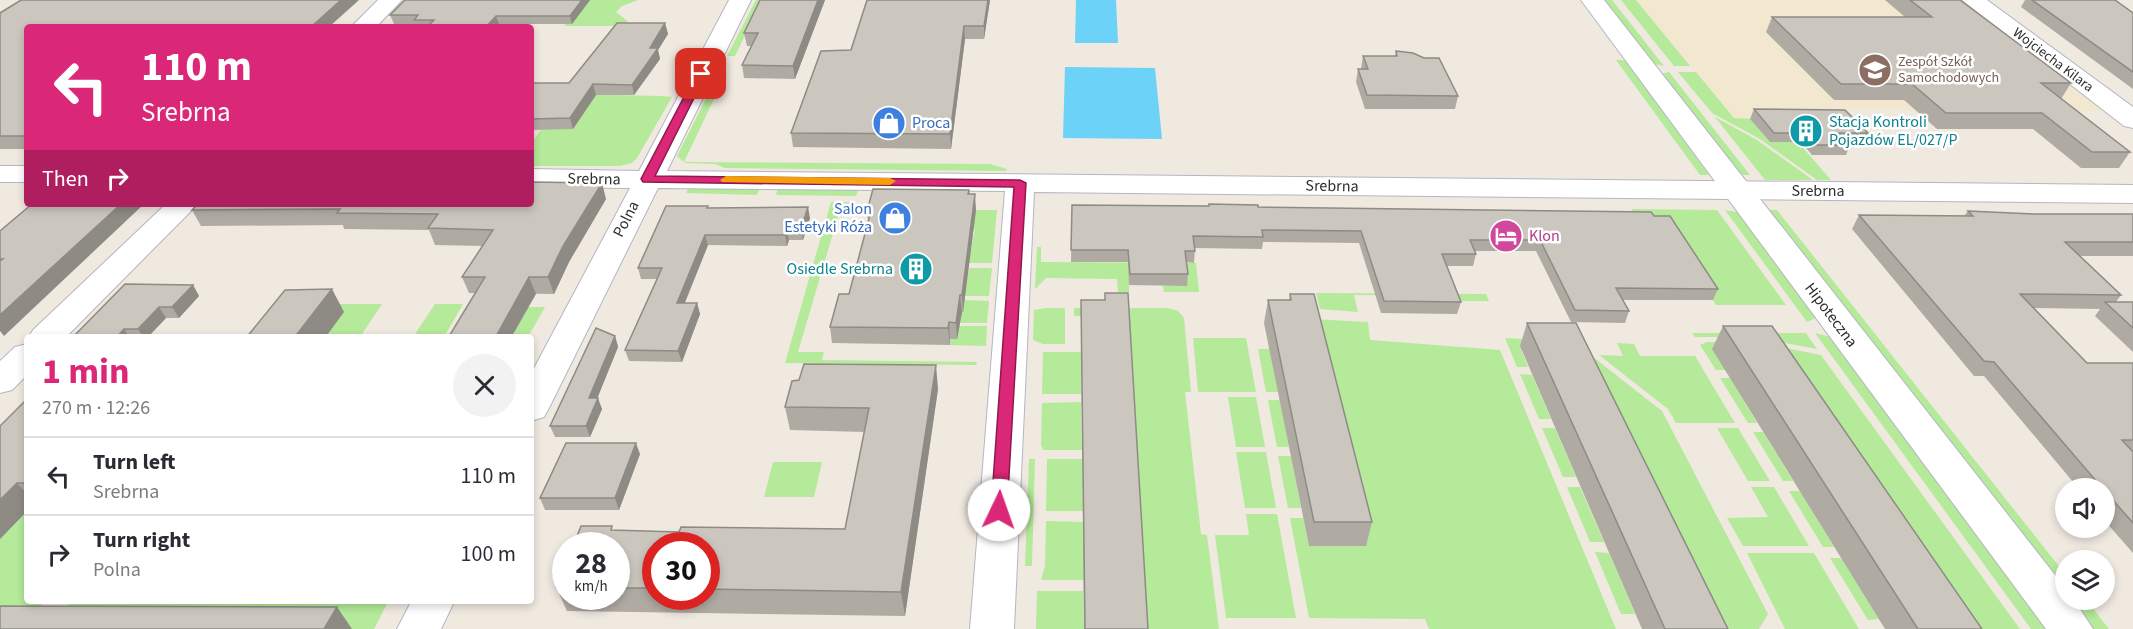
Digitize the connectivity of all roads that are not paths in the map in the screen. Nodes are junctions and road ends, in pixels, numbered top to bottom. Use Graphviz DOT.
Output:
graph roads {
  1 [pos="391,0"];
  2 [pos="740,0"];
  3 [pos="1592,0"];
  4 [pos="1973,0"];
  5 [pos="366,24"];
  6 [pos="2133,120"];
  7 [pos="0,174"];
  8 [pos="24,174"];
  9 [pos="534,178"];
  10 [pos="647,179"];
  11 [pos="1020,183"];
  12 [pos="1736,190"];
  13 [pos="2133,194"];
  14 [pos="180,207"];
  15 [pos="49,334"];
  16 [pos="24,358"];
  17 [pos="0,381"];
  18 [pos="534,402"];
  19 [pos="432,604"];
  20 [pos="419,629"];
  21 [pos="992,629"];
  22 [pos="2071,629"];
  1 -- 5 [label="street"];
  2 -- 10 [label="street, Polna"];
  3 -- 12 [label="street, Hipoteczna"];
  4 -- 6 [label="street, Wojciecha Kilara"];
  7 -- 8 [label="street"];
  9 -- 10 [label="street, Srebrna"];
  10 -- 11 [label="street, Srebrna"];
  10 -- 18 [label="street, Polna"];
  11 -- 12 [label="street, Srebrna"];
  11 -- 21 [label="street"];
  12 -- 13 [label="street, Srebrna"];
  12 -- 22 [label="street, Hipoteczna"];
  14 -- 15 [label="street"];
  16 -- 17 [label="street"];
  19 -- 20 [label="street"];
}
